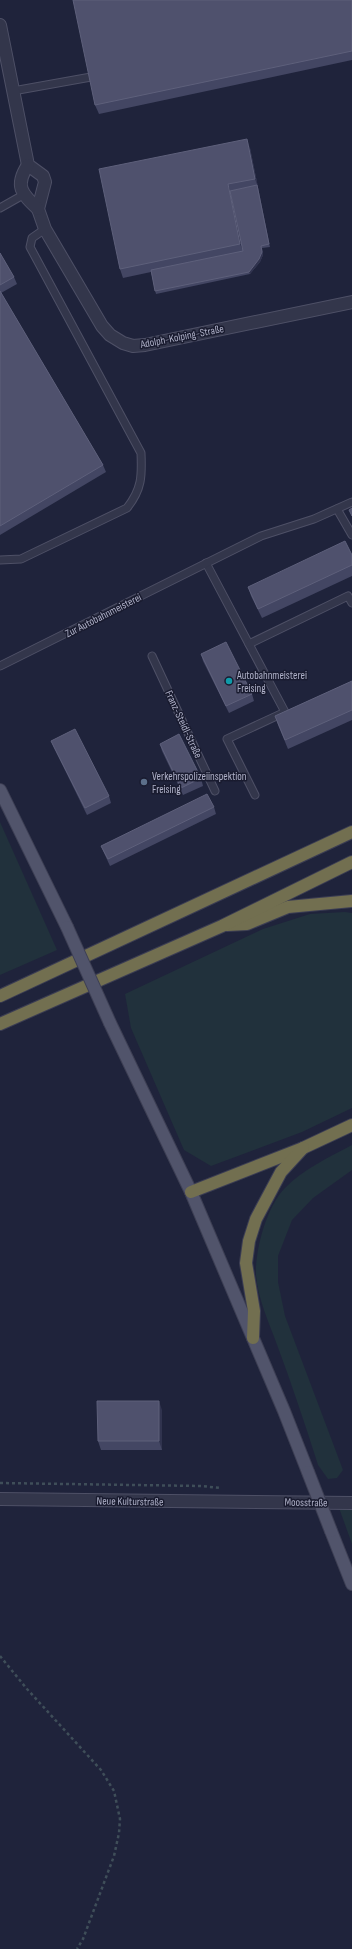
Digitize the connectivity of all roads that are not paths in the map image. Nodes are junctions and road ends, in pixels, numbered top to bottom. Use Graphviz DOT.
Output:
graph roads {
  1 [pos="0,25"];
  2 [pos="3,54"];
  3 [pos="91,77"];
  4 [pos="13,91"];
  5 [pos="28,165"];
  6 [pos="23,195"];
  7 [pos="0,208"];
  8 [pos="38,209"];
  9 [pos="44,229"];
  10 [pos="352,302"];
  11 [pos="352,502"];
  12 [pos="337,508"];
  13 [pos="352,535"];
  14 [pos="0,560"];
  15 [pos="206,563"];
  16 [pos="352,603"];
  17 [pos="249,644"];
  18 [pos="152,656"];
  19 [pos="0,666"];
  20 [pos="0,790"];
  21 [pos="215,791"];
  22 [pos="255,795"];
  23 [pos="352,832"];
  24 [pos="352,862"];
  25 [pos="352,900"];
  26 [pos="222,926"];
  27 [pos="0,996"];
  28 [pos="0,1024"];
  29 [pos="352,1125"];
  30 [pos="303,1148"];
  31 [pos="191,1192"];
  32 [pos="253,1338"];
  33 [pos="0,1499"];
  34 [pos="260,1501"];
  35 [pos="352,1503"];
  36 [pos="352,1584"];
  1 -- 2 [label="street"];
  2 -- 4 [label="street"];
  3 -- 4 [label="lane"];
  4 -- 5 [label="street"];
  5 -- 6 [label="street"];
  5 -- 8 [label="street"];
  6 -- 7 [label="lane"];
  6 -- 8 [label="street"];
  8 -- 9 [label="street, Adolph-Kolping-Straße"];
  9 -- 10 [label="street, Adolph-Kolping-Straße"];
  9 -- 14 [label="lane"];
  11 -- 12 [label="lane, Zur Autobahnmeisterei"];
  12 -- 13 [label="lane"];
  12 -- 15 [label="lane, Zur Autobahnmeisterei"];
  15 -- 17 [label="lane"];
  15 -- 19 [label="lane, Zur Autobahnmeisterei"];
  16 -- 17 [label="lane"];
  17 -- 22 [label="lane"];
  18 -- 21 [label="lane, Franz-Steidl-Straße"];
  20 -- 31 [label="main road, bridge"];
  23 -- 27 [label="highway"];
  24 -- 26 [label="highway"];
  25 -- 26 [label="highway"];
  26 -- 28 [label="highway"];
  29 -- 30 [label="highway"];
  30 -- 31 [label="highway"];
  30 -- 32 [label="highway"];
  31 -- 32 [label="main road"];
  32 -- 36 [label="main road, bridge"];
  33 -- 34 [label="street, Neue Kulturstraße"];
  34 -- 35 [label="street, Moosstraße"];
}
